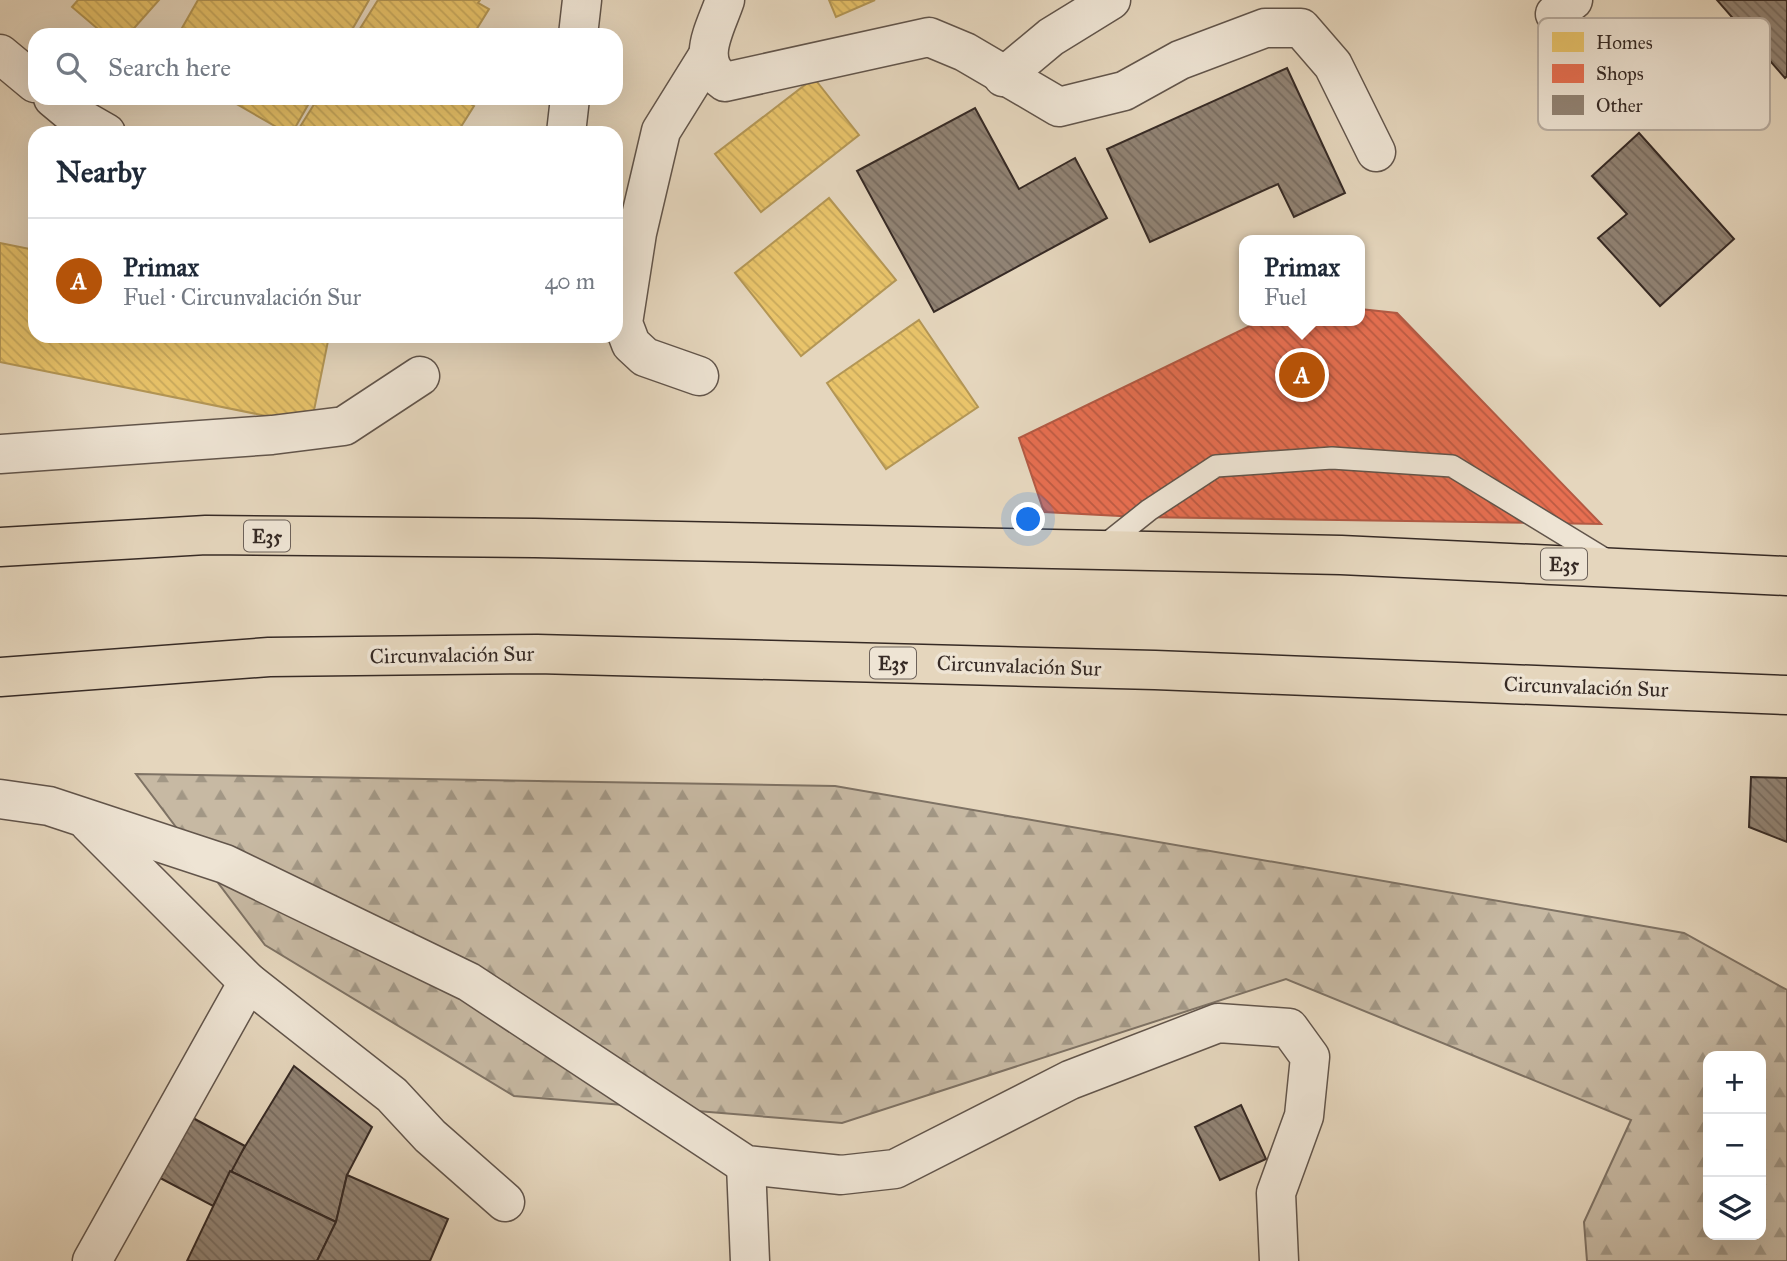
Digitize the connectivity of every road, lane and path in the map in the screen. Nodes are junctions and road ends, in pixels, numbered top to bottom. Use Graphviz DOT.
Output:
graph roads {
  1 [pos="582,0"];
  2 [pos="725,0"];
  3 [pos="1111,0"];
  4 [pos="579,28"];
  5 [pos="0,54"];
  6 [pos="707,57"];
  7 [pos="28,77"];
  8 [pos="1003,77"];
  9 [pos="61,105"];
  10 [pos="569,105"];
  11 [pos="94,126"];
  12 [pos="567,126"];
  13 [pos="1376,152"];
  14 [pos="420,376"];
  15 [pos="699,376"];
  16 [pos="0,454"];
  17 [pos="0,547"];
  18 [pos="1100,549"];
  19 [pos="1616,566"];
  20 [pos="1787,576"];
  21 [pos="0,677"];
  22 [pos="1787,695"];
  23 [pos="0,799"];
  24 [pos="82,816"];
  25 [pos="248,982"];
  26 [pos="746,1165"];
  27 [pos="505,1202"];
  28 [pos="92,1261"];
  29 [pos="750,1261"];
  30 [pos="1279,1261"];
  1 -- 4 [label="street"];
  2 -- 6 [label="street"];
  3 -- 8 [label="street"];
  5 -- 7 [label="street"];
  6 -- 8 [label="street"];
  6 -- 15 [label="street"];
  8 -- 13 [label="street"];
  9 -- 11 [label="street"];
  10 -- 12 [label="street"];
  14 -- 16 [label="street"];
  17 -- 18 [label="highway, E35"];
  18 -- 19 [label="highway, E35"];
  18 -- 19 [label="lane"];
  19 -- 20 [label="highway, E35"];
  21 -- 22 [label="highway, Circunvalación Sur / E35"];
  23 -- 24 [label="street"];
  24 -- 25 [label="street"];
  24 -- 26 [label="street"];
  25 -- 27 [label="street"];
  25 -- 28 [label="street"];
  26 -- 29 [label="street"];
  26 -- 30 [label="street"];
}
